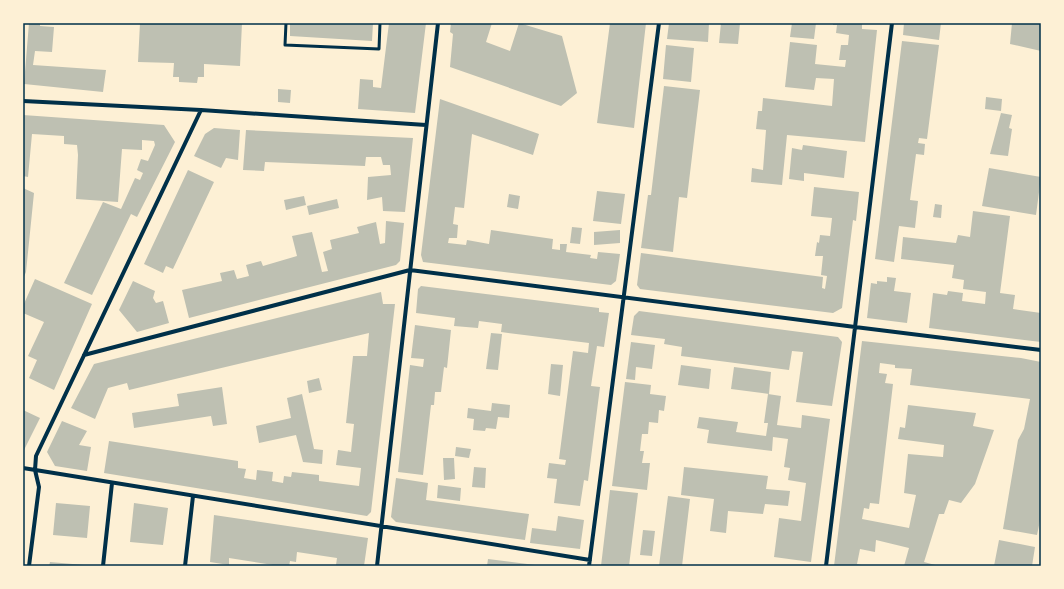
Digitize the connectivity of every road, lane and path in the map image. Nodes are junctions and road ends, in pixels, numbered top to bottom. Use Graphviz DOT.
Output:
graph roads {
  1 [pos="286,23"];
  2 [pos="380,23"];
  3 [pos="438,23"];
  4 [pos="659,23"];
  5 [pos="892,23"];
  6 [pos="23,101"];
  7 [pos="201,110"];
  8 [pos="426,125"];
  9 [pos="410,270"];
  10 [pos="625,297"];
  11 [pos="856,327"];
  12 [pos="1041,350"];
  13 [pos="84,355"];
  14 [pos="23,468"];
  15 [pos="35,470"];
  16 [pos="112,484"];
  17 [pos="193,496"];
  18 [pos="381,526"];
  19 [pos="590,560"];
  20 [pos="29,566"];
  21 [pos="103,566"];
  22 [pos="185,566"];
  23 [pos="377,566"];
  24 [pos="589,566"];
  25 [pos="826,566"];
  1 -- 2 [label="lane"];
  3 -- 8 [label="street"];
  4 -- 10 [label="street"];
  5 -- 11 [label="street"];
  6 -- 7 [label="street"];
  7 -- 8 [label="street"];
  7 -- 13 [label="street"];
  8 -- 9 [label="street"];
  9 -- 10 [label="street"];
  9 -- 13 [label="street"];
  9 -- 18 [label="street"];
  10 -- 11 [label="street"];
  10 -- 19 [label="street"];
  11 -- 12 [label="street"];
  11 -- 25 [label="street"];
  13 -- 15 [label="street"];
  14 -- 15 [label="street"];
  15 -- 16 [label="street"];
  15 -- 20 [label="street"];
  16 -- 17 [label="street"];
  16 -- 21 [label="street"];
  17 -- 18 [label="street"];
  17 -- 22 [label="street"];
  18 -- 19 [label="street"];
  18 -- 23 [label="street"];
  19 -- 24 [label="street"];
}
